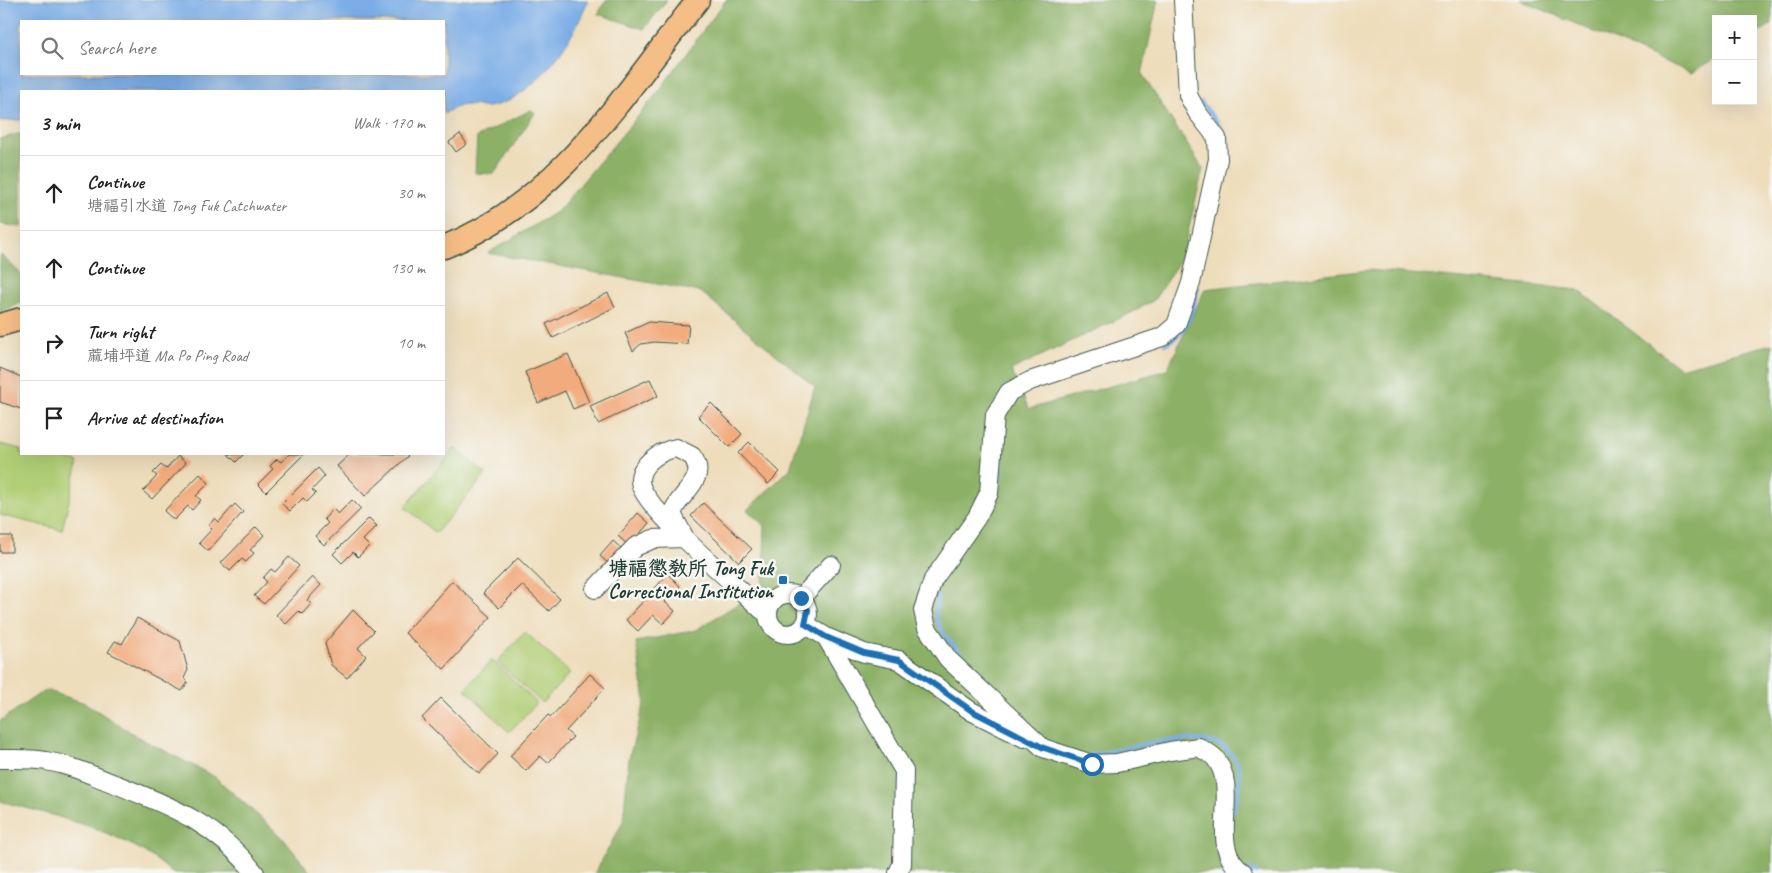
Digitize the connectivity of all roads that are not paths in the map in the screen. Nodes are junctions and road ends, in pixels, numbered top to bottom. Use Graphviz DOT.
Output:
graph roads {
  1 [pos="698,0"];
  2 [pos="1183,0"];
  3 [pos="445,247"];
  4 [pos="20,319"];
  5 [pos="0,325"];
  6 [pos="685,538"];
  7 [pos="831,565"];
  8 [pos="595,589"];
  9 [pos="801,598"];
  10 [pos="768,610"];
  11 [pos="805,624"];
  12 [pos="826,637"];
  13 [pos="1044,748"];
  14 [pos="0,759"];
  15 [pos="255,873"];
  16 [pos="898,873"];
  17 [pos="1244,873"];
  1 -- 3 [label="main road"];
  2 -- 13 [label="street"];
  4 -- 5 [label="main road"];
  6 -- 6 [label="street"];
  6 -- 8 [label="street"];
  6 -- 10 [label="street"];
  7 -- 9 [label="street"];
  9 -- 10 [label="street"];
  9 -- 11 [label="street"];
  10 -- 11 [label="street"];
  11 -- 12 [label="street"];
  12 -- 13 [label="street"];
  12 -- 16 [label="street"];
  13 -- 17 [label="street"];
  14 -- 15 [label="street"];
}
